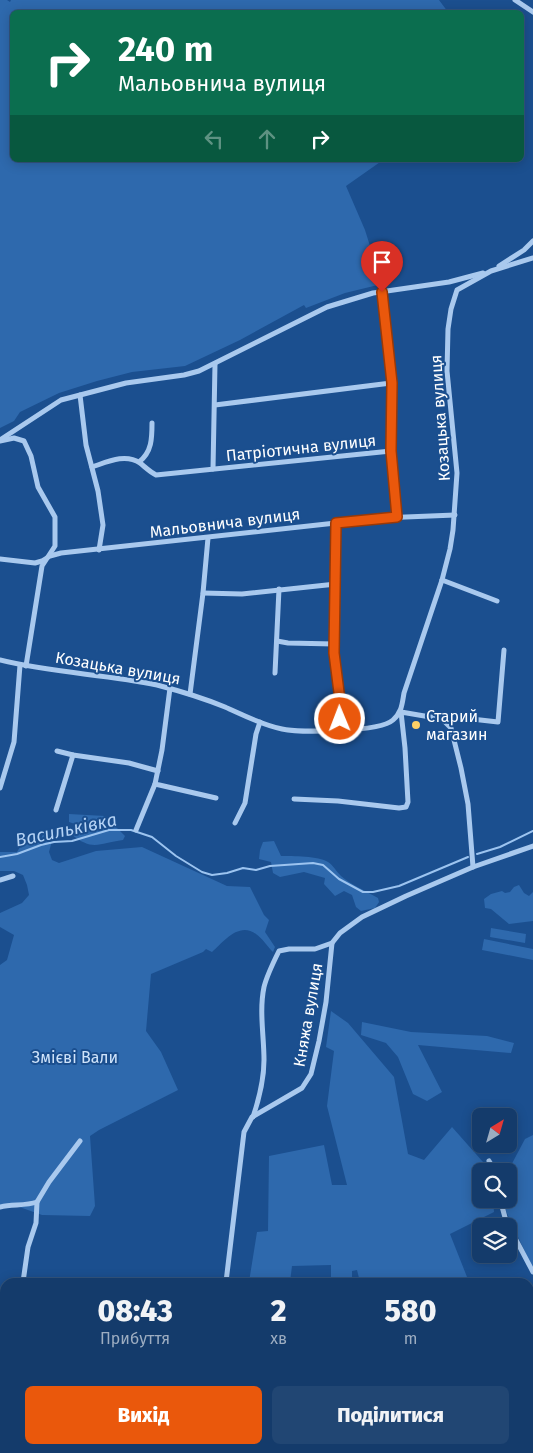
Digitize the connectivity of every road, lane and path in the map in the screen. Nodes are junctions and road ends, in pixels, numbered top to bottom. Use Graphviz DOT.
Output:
graph roads {
  1 [pos="515,0"];
  2 [pos="533,12"];
  3 [pos="533,241"];
  4 [pos="524,250"];
  5 [pos="530,258"];
  6 [pos="491,271"];
  7 [pos="449,282"];
  8 [pos="456,290"];
  9 [pos="382,292"];
  10 [pos="215,364"];
  11 [pos="392,383"];
  12 [pos="80,395"];
  13 [pos="215,405"];
  14 [pos="152,423"];
  15 [pos="0,440"];
  16 [pos="391,451"];
  17 [pos="139,462"];
  18 [pos="92,467"];
  19 [pos="213,468"];
  20 [pos="455,515"];
  21 [pos="397,517"];
  22 [pos="336,523"];
  23 [pos="208,538"];
  24 [pos="99,550"];
  25 [pos="50,556"];
  26 [pos="0,559"];
  27 [pos="442,580"];
  28 [pos="336,584"];
  29 [pos="279,589"];
  30 [pos="203,593"];
  31 [pos="497,602"];
  32 [pos="277,641"];
  33 [pos="334,644"];
  34 [pos="504,650"];
  35 [pos="0,660"];
  36 [pos="23,665"];
  37 [pos="275,673"];
  38 [pos="170,688"];
  39 [pos="190,694"];
  40 [pos="401,712"];
  41 [pos="442,719"];
  42 [pos="260,722"];
  43 [pos="338,730"];
  44 [pos="57,751"];
  45 [pos="73,756"];
  46 [pos="158,771"];
  47 [pos="155,784"];
  48 [pos="0,788"];
  49 [pos="216,798"];
  50 [pos="294,799"];
  51 [pos="56,810"];
  52 [pos="235,824"];
  53 [pos="136,830"];
  54 [pos="533,846"];
  55 [pos="473,867"];
  56 [pos="13,876"];
  57 [pos="0,880"];
  58 [pos="332,943"];
  59 [pos="252,1118"];
  60 [pos="80,1140"];
  61 [pos="37,1202"];
  62 [pos="0,1207"];
  63 [pos="502,1208"];
  64 [pos="533,1272"];
  65 [pos="24,1278"];
  66 [pos="226,1278"];
  1 -- 2 [label="street"];
  3 -- 4 [label="street"];
  4 -- 5 [label="street"];
  4 -- 6 [label="street"];
  5 -- 6 [label="street"];
  6 -- 7 [label="street"];
  6 -- 8 [label="street"];
  7 -- 8 [label="street"];
  7 -- 9 [label="street"];
  8 -- 20 [label="street, Козацька вулиця"];
  9 -- 10 [label="street"];
  9 -- 11 [label="street, Патріотична вулиця"];
  10 -- 12 [label="street"];
  10 -- 13 [label="street, Патріотична вулиця"];
  11 -- 13 [label="street"];
  11 -- 16 [label="street, Патріотична вулиця"];
  12 -- 15 [label="street"];
  12 -- 18 [label="street"];
  13 -- 19 [label="street, Патріотична вулиця"];
  14 -- 17 [label="street"];
  15 -- 25 [label="street"];
  16 -- 19 [label="street, Патріотична вулиця"];
  16 -- 21 [label="street, Патріотична вулиця"];
  17 -- 18 [label="street, Патріотична вулиця"];
  17 -- 19 [label="street, Патріотична вулиця"];
  18 -- 24 [label="street"];
  20 -- 21 [label="street, Мальовнича вулиця"];
  20 -- 27 [label="street, Козацька вулиця"];
  21 -- 22 [label="street, Мальовнича вулиця"];
  22 -- 23 [label="street, Мальовнича вулиця"];
  22 -- 28 [label="street"];
  23 -- 24 [label="street, Мальовнича вулиця"];
  23 -- 30 [label="street"];
  24 -- 25 [label="street, Мальовнича вулиця"];
  25 -- 26 [label="street, Мальовнича вулиця"];
  25 -- 36 [label="street"];
  27 -- 31 [label="street"];
  27 -- 40 [label="street, Козацька вулиця"];
  28 -- 29 [label="street"];
  28 -- 33 [label="street"];
  29 -- 30 [label="street"];
  29 -- 32 [label="street"];
  30 -- 39 [label="street"];
  32 -- 33 [label="street"];
  32 -- 37 [label="street"];
  33 -- 43 [label="street"];
  34 -- 41 [label="street"];
  35 -- 36 [label="street, Козацька вулиця"];
  36 -- 38 [label="street, Козацька вулиця"];
  36 -- 48 [label="street"];
  38 -- 39 [label="street, Козацька вулиця"];
  38 -- 46 [label="street"];
  39 -- 42 [label="street, Козацька вулиця"];
  40 -- 41 [label="street"];
  40 -- 43 [label="street, Козацька вулиця"];
  40 -- 50 [label="street"];
  41 -- 55 [label="street"];
  42 -- 43 [label="street, Козацька вулиця"];
  42 -- 52 [label="street"];
  44 -- 45 [label="street"];
  45 -- 46 [label="street"];
  45 -- 51 [label="street"];
  46 -- 47 [label="street"];
  47 -- 49 [label="street"];
  47 -- 53 [label="street"];
  54 -- 55 [label="street, Княжа вулиця"];
  55 -- 58 [label="street, Княжа вулиця"];
  56 -- 57 [label="street"];
  58 -- 59 [label="street, Княжа вулиця"];
  58 -- 59 [label="street"];
  59 -- 66 [label="street"];
  60 -- 61 [label="street"];
  61 -- 62 [label="street"];
  61 -- 65 [label="street"];
  63 -- 64 [label="street"];
}
